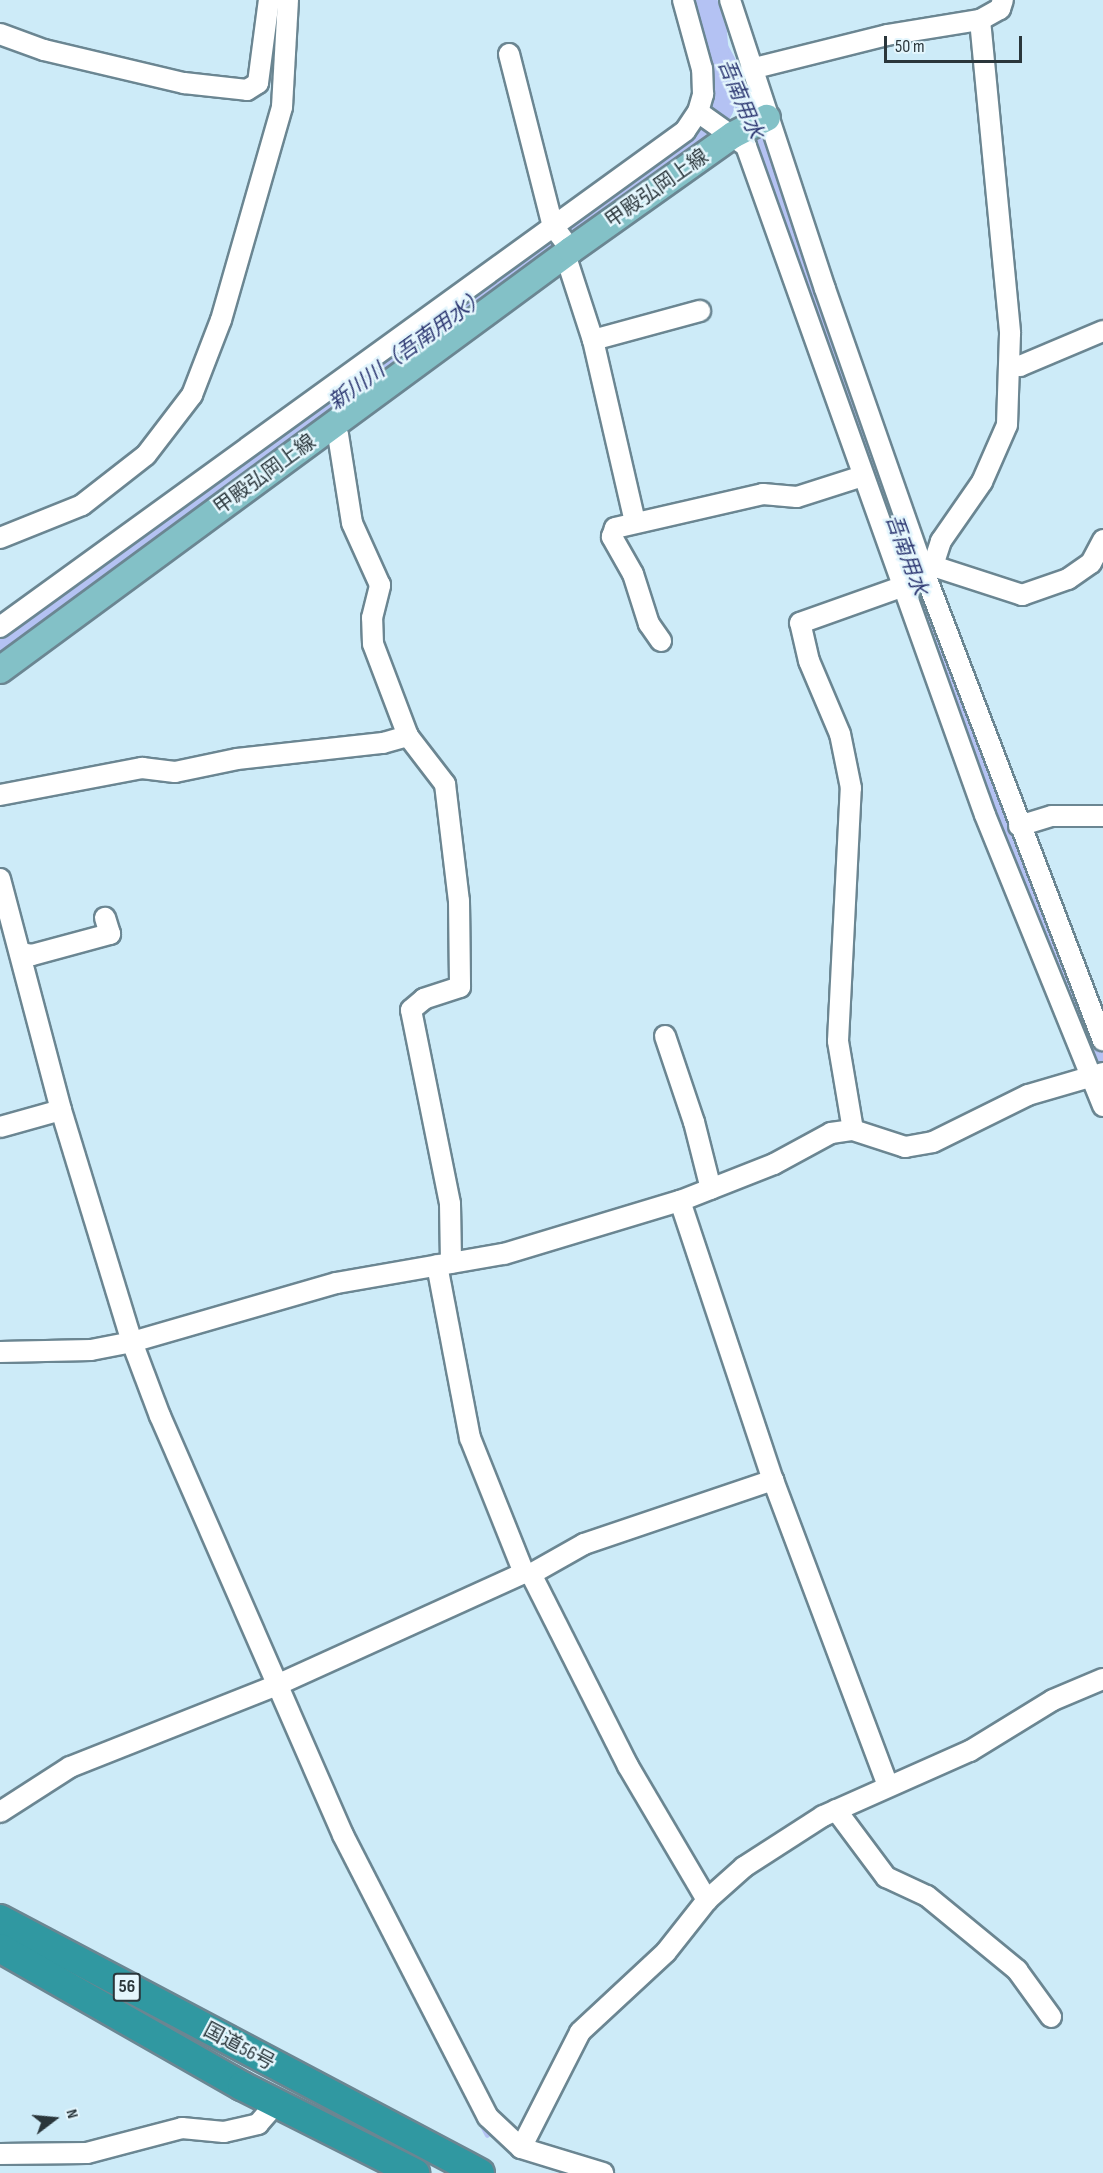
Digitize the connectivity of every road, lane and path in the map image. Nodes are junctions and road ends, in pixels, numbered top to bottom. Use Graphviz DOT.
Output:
graph roads {
  1 [pos="269,0"];
  2 [pos="288,0"];
  3 [pos="683,0"];
  4 [pos="730,0"];
  5 [pos="1003,0"];
  6 [pos="980,20"];
  7 [pos="0,34"];
  8 [pos="509,54"];
  9 [pos="752,69"];
  10 [pos="733,122"];
  11 [pos="563,241"];
  12 [pos="700,311"];
  13 [pos="1103,331"];
  14 [pos="593,340"];
  15 [pos="1011,365"];
  16 [pos="333,425"];
  17 [pos="863,476"];
  18 [pos="634,522"];
  19 [pos="0,538"];
  20 [pos="1103,540"];
  21 [pos="918,579"];
  22 [pos="0,627"];
  23 [pos="661,641"];
  24 [pos="0,670"];
  25 [pos="408,736"];
  26 [pos="0,795"];
  27 [pos="1103,816"];
  28 [pos="1019,826"];
  29 [pos="0,879"];
  30 [pos="105,918"];
  31 [pos="20,953"];
  32 [pos="665,1036"];
  33 [pos="1103,1040"];
  34 [pos="1096,1075"];
  35 [pos="1103,1106"];
  36 [pos="61,1110"];
  37 [pos="0,1127"];
  38 [pos="853,1130"];
  39 [pos="711,1189"];
  40 [pos="680,1201"];
  41 [pos="444,1264"];
  42 [pos="132,1342"];
  43 [pos="0,1352"];
  44 [pos="773,1480"];
  45 [pos="528,1573"];
  46 [pos="1103,1679"];
  47 [pos="278,1685"];
  48 [pos="888,1786"];
  49 [pos="837,1810"];
  50 [pos="0,1812"];
  51 [pos="707,1900"];
  52 [pos="0,1919"];
  53 [pos="0,1948"];
  54 [pos="1051,2017"];
  55 [pos="276,2103"];
  56 [pos="521,2148"];
  57 [pos="0,2154"];
  58 [pos="415,2173"];
  59 [pos="480,2173"];
  60 [pos="603,2173"];
  1 -- 7 [label="street"];
  2 -- 19 [label="street"];
  3 -- 10 [label="street"];
  4 -- 9 [label="street"];
  5 -- 6 [label="street"];
  6 -- 9 [label="street"];
  6 -- 15 [label="street"];
  8 -- 11 [label="street"];
  9 -- 10 [label="street"];
  10 -- 11 [label="main road, 甲殿弘岡上線"];
  10 -- 11 [label="street"];
  10 -- 17 [label="street"];
  10 -- 21 [label="street"];
  11 -- 14 [label="street"];
  11 -- 16 [label="main road, 甲殿弘岡上線"];
  11 -- 22 [label="street"];
  12 -- 14 [label="street"];
  13 -- 15 [label="street"];
  14 -- 18 [label="street"];
  15 -- 21 [label="street"];
  16 -- 24 [label="main road, 甲殿弘岡上線"];
  16 -- 25 [label="street"];
  17 -- 18 [label="street"];
  17 -- 21 [label="street"];
  18 -- 23 [label="street"];
  20 -- 21 [label="street"];
  21 -- 28 [label="street"];
  21 -- 34 [label="street"];
  21 -- 38 [label="street"];
  25 -- 26 [label="street"];
  25 -- 41 [label="street"];
  27 -- 28 [label="street"];
  28 -- 33 [label="street"];
  29 -- 31 [label="street"];
  30 -- 31 [label="street"];
  31 -- 36 [label="street"];
  32 -- 39 [label="street"];
  34 -- 35 [label="street"];
  34 -- 38 [label="street"];
  36 -- 37 [label="street"];
  36 -- 42 [label="street"];
  38 -- 39 [label="street"];
  39 -- 40 [label="street"];
  40 -- 41 [label="street"];
  40 -- 44 [label="street"];
  41 -- 42 [label="street"];
  41 -- 45 [label="street"];
  42 -- 43 [label="street"];
  42 -- 47 [label="street"];
  44 -- 45 [label="street"];
  44 -- 48 [label="street"];
  45 -- 47 [label="street"];
  45 -- 51 [label="street"];
  46 -- 48 [label="street"];
  47 -- 50 [label="street"];
  47 -- 56 [label="street"];
  48 -- 49 [label="street"];
  49 -- 51 [label="street"];
  49 -- 54 [label="street"];
  51 -- 56 [label="street"];
  52 -- 59 [label="highway, 国道56号 / 56"];
  53 -- 55 [label="highway, 国道56号 / 56"];
  55 -- 57 [label="street"];
  55 -- 58 [label="highway, 国道56号 / 56"];
  56 -- 60 [label="street"];
}
